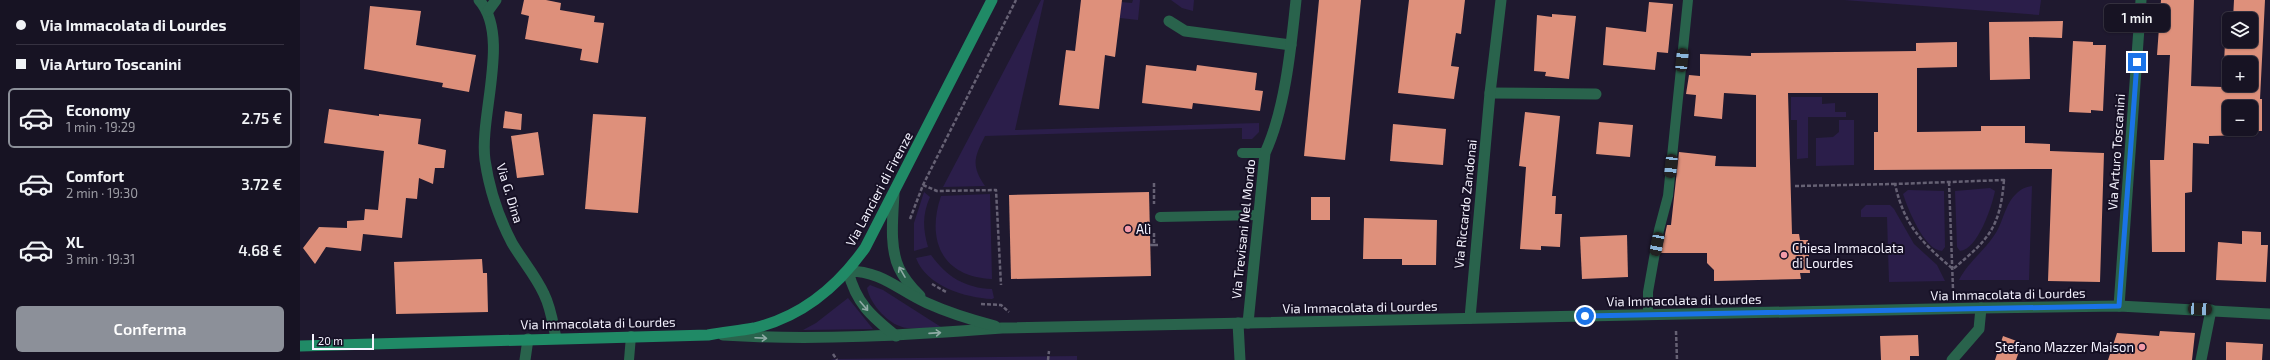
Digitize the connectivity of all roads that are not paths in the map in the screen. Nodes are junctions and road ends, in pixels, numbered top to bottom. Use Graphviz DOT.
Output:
graph roads {
  1 [pos="479,0"];
  2 [pos="496,0"];
  3 [pos="992,0"];
  4 [pos="1296,0"];
  5 [pos="1501,0"];
  6 [pos="1688,0"];
  7 [pos="2142,0"];
  8 [pos="488,11"];
  9 [pos="1170,21"];
  10 [pos="1291,45"];
  11 [pos="1490,93"];
  12 [pos="1596,94"];
  13 [pos="1242,153"];
  14 [pos="1265,153"];
  15 [pos="894,193"];
  16 [pos="1259,215"];
  17 [pos="1160,217"];
  18 [pos="848,271"];
  19 [pos="926,303"];
  20 [pos="2119,306"];
  21 [pos="1981,308"];
  22 [pos="2211,310"];
  23 [pos="1648,314"];
  24 [pos="2270,314"];
  25 [pos="1470,318"];
  26 [pos="1243,323"];
  27 [pos="1002,328"];
  28 [pos="708,335"];
  29 [pos="631,336"];
  30 [pos="896,336"];
  31 [pos="556,338"];
  32 [pos="528,339"];
  33 [pos="300,346"];
  34 [pos="525,360"];
  35 [pos="629,360"];
  36 [pos="1240,360"];
  37 [pos="1952,360"];
  38 [pos="2201,360"];
  1 -- 8 [label="street, Via G. Dina"];
  2 -- 8 [label="street"];
  3 -- 15 [label="main road, Via Lancieri di Firenze"];
  4 -- 10 [label="street, Via Trevisani Nel Mondo"];
  5 -- 11 [label="street, Via Riccardo Zandonai"];
  6 -- 23 [label="lane"];
  7 -- 20 [label="street, Via Arturo Toscanini"];
  8 -- 31 [label="street, Via G. Dina"];
  9 -- 10 [label="street"];
  10 -- 14 [label="street, Via Trevisani Nel Mondo"];
  11 -- 12 [label="street"];
  11 -- 25 [label="street, Via Riccardo Zandonai"];
  13 -- 14 [label="lane"];
  14 -- 16 [label="street, Via Trevisani Nel Mondo"];
  15 -- 18 [label="main road, Via Lancieri di Firenze"];
  19 -- 15 [label="street, Via Immacolata di Lourdes, one-way"];
  16 -- 17 [label="lane"];
  16 -- 26 [label="street, Via Trevisani Nel Mondo"];
  18 -- 19 [label="street, Via Immacolata di Lourdes"];
  18 -- 28 [label="main road, Via Lancieri di Firenze"];
  18 -- 30 [label="street, one-way"];
  19 -- 27 [label="street, Via Immacolata di Lourdes"];
  20 -- 21 [label="street, Via Immacolata di Lourdes"];
  20 -- 22 [label="street, Via Immacolata di Lourdes"];
  21 -- 23 [label="street, Via Immacolata di Lourdes"];
  21 -- 37 [label="street"];
  22 -- 24 [label="street, Via Immacolata di Lourdes"];
  22 -- 38 [label="street"];
  23 -- 25 [label="street, Via Immacolata di Lourdes"];
  25 -- 26 [label="street, Via Immacolata di Lourdes"];
  26 -- 27 [label="street, Via Immacolata di Lourdes"];
  26 -- 36 [label="street, Via Trevisani Nel Mondo"];
  30 -- 27 [label="street, Via Immacolata di Lourdes, one-way"];
  28 -- 29 [label="main road, Via Immacolata di Lourdes"];
  28 -- 30 [label="street, Via Immacolata di Lourdes, one-way"];
  29 -- 31 [label="main road, Via Immacolata di Lourdes"];
  29 -- 35 [label="lane"];
  31 -- 32 [label="main road, Via Immacolata di Lourdes"];
  32 -- 33 [label="main road, Via Immacolata di Lourdes"];
  32 -- 34 [label="street"];
}
